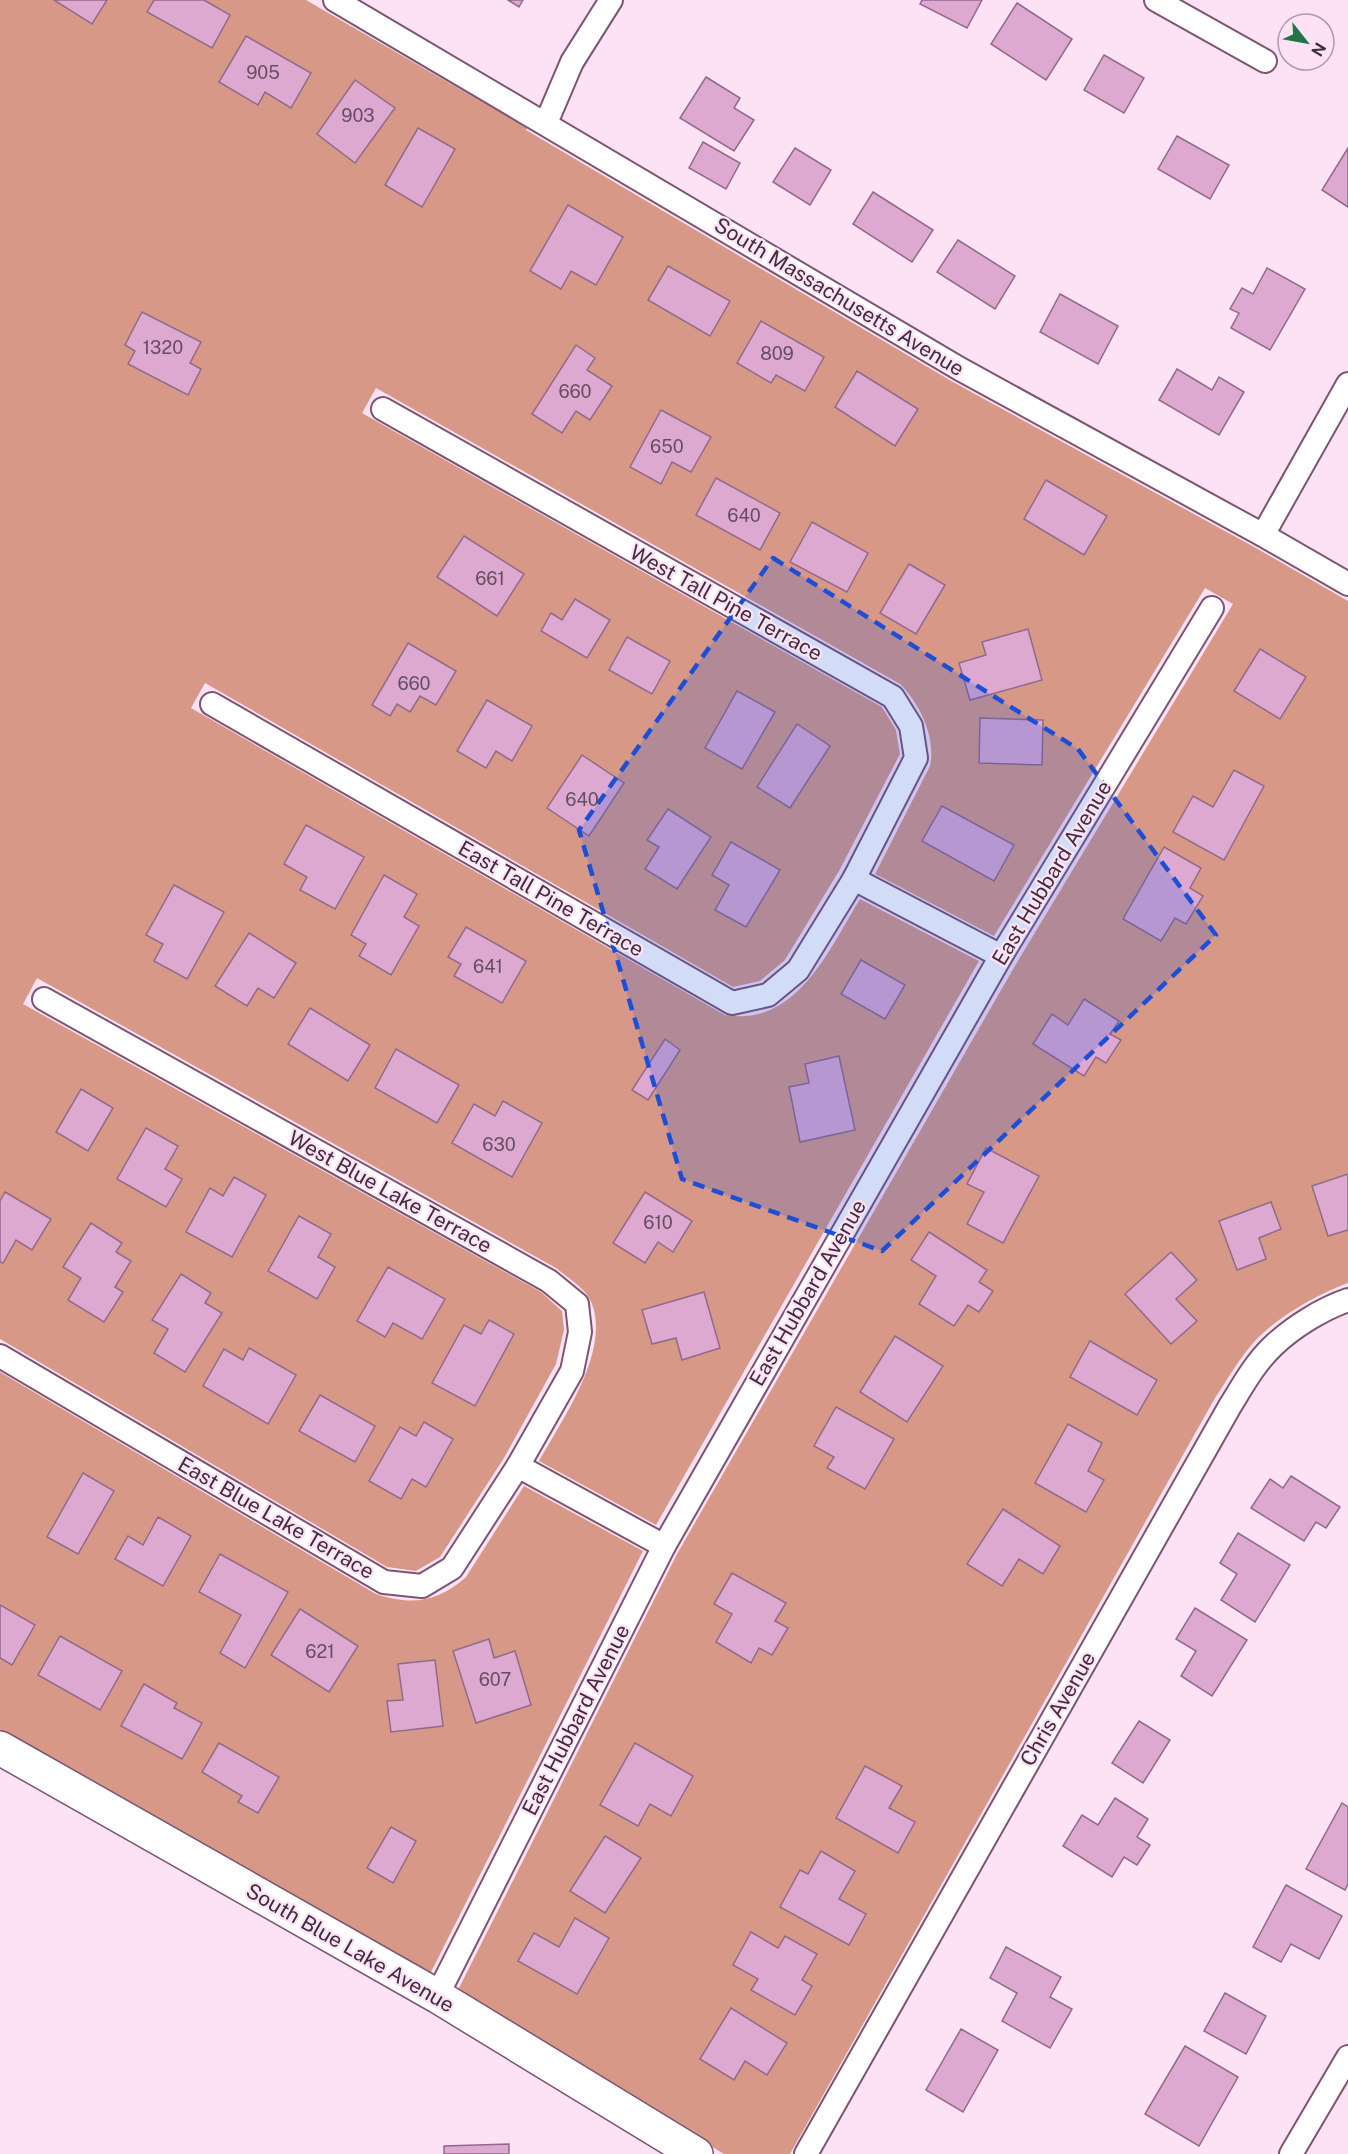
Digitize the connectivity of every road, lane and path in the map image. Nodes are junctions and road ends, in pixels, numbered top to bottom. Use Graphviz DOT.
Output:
graph roads {
  1 [pos="335,0"];
  2 [pos="611,0"];
  3 [pos="1156,0"];
  4 [pos="1265,61"];
  5 [pos="546,123"];
  6 [pos="1348,384"];
  7 [pos="383,409"];
  8 [pos="1263,535"];
  9 [pos="1348,584"];
  10 [pos="1212,608"];
  11 [pos="212,704"];
  12 [pos="854,879"];
  13 [pos="1001,956"];
  14 [pos="44,999"];
  15 [pos="1348,1300"];
  16 [pos="0,1356"];
  17 [pos="518,1466"];
  18 [pos="664,1546"];
  19 [pos="0,1748"];
  20 [pos="436,1996"];
  21 [pos="1348,2057"];
  22 [pos="696,2154"];
  23 [pos="806,2154"];
  24 [pos="1291,2154"];
  1 -- 5 [label="street, South Massachusetts Avenue"];
  2 -- 5 [label="street"];
  3 -- 4 [label="street"];
  5 -- 8 [label="street, South Massachusetts Avenue"];
  6 -- 8 [label="street"];
  7 -- 12 [label="street, West Tall Pine Terrace"];
  8 -- 9 [label="street, South Massachusetts Avenue"];
  10 -- 13 [label="street, East Hubbard Avenue"];
  11 -- 12 [label="street, East Tall Pine Terrace"];
  12 -- 13 [label="street"];
  13 -- 18 [label="street, East Hubbard Avenue"];
  14 -- 17 [label="street, West Blue Lake Terrace"];
  15 -- 23 [label="street, Chris Avenue"];
  16 -- 17 [label="street, East Blue Lake Terrace"];
  17 -- 18 [label="street"];
  18 -- 20 [label="street, East Hubbard Avenue"];
  19 -- 20 [label="main road, South Blue Lake Avenue"];
  20 -- 22 [label="main road, South Blue Lake Avenue"];
  21 -- 24 [label="street"];
}
